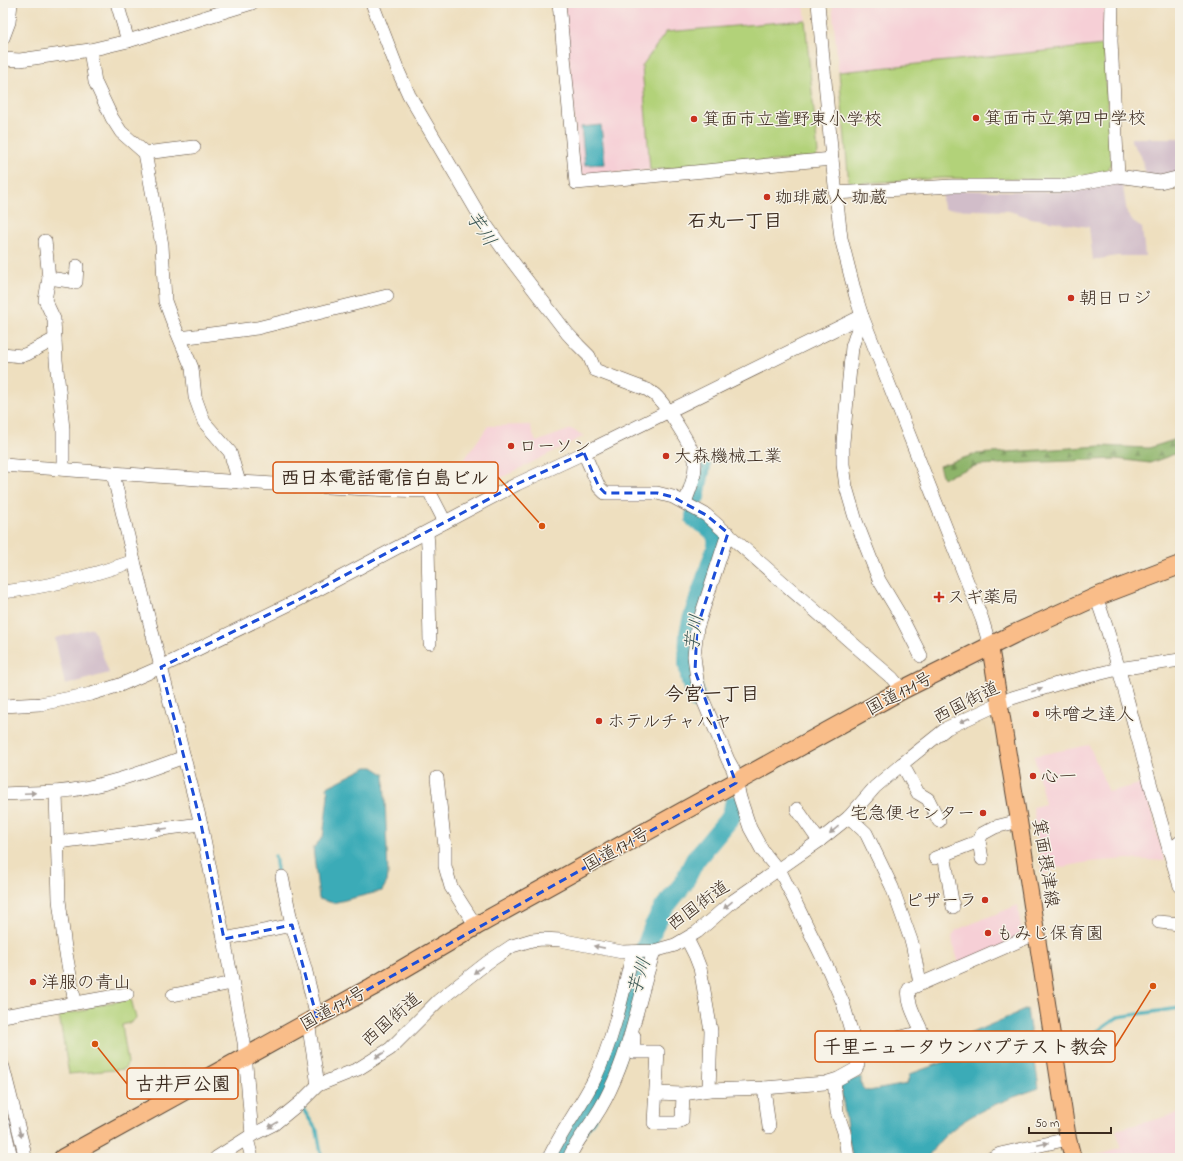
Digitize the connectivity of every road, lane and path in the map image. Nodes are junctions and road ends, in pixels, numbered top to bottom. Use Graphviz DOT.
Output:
graph roads {
  1 [pos="11,3"];
  2 [pos="117,3"];
  3 [pos="252,3"];
  4 [pos="372,3"];
  5 [pos="559,3"];
  6 [pos="818,3"];
  7 [pos="1112,3"];
  8 [pos="3,38"];
  9 [pos="128,41"];
  10 [pos="90,50"];
  11 [pos="3,59"];
  12 [pos="194,147"];
  13 [pos="144,153"];
  14 [pos="832,159"];
  15 [pos="1118,176"];
  16 [pos="1180,177"];
  17 [pos="835,193"];
  18 [pos="44,241"];
  19 [pos="77,266"];
  20 [pos="50,278"];
  21 [pos="387,296"];
  22 [pos="862,316"];
  23 [pos="180,338"];
  24 [pos="55,339"];
  25 [pos="3,354"];
  26 [pos="668,412"];
  27 [pos="584,454"];
  28 [pos="3,465"];
  29 [pos="63,469"];
  30 [pos="113,474"];
  31 [pos="239,482"];
  32 [pos="685,502"];
  33 [pos="445,522"];
  34 [pos="427,533"];
  35 [pos="728,533"];
  36 [pos="134,561"];
  37 [pos="1180,565"];
  38 [pos="3,592"];
  39 [pos="1096,597"];
  40 [pos="430,643"];
  41 [pos="990,646"];
  42 [pos="921,656"];
  43 [pos="1180,660"];
  44 [pos="161,667"];
  45 [pos="1118,669"];
  46 [pos="902,690"];
  47 [pos="1000,704"];
  48 [pos="3,706"];
  49 [pos="184,757"];
  50 [pos="902,764"];
  51 [pos="437,778"];
  52 [pos="736,783"];
  53 [pos="56,792"];
  54 [pos="3,794"];
  55 [pos="797,809"];
  56 [pos="849,817"];
  57 [pos="938,821"];
  58 [pos="1019,821"];
  59 [pos="201,824"];
  60 [pos="979,840"];
  61 [pos="819,841"];
  62 [pos="58,842"];
  63 [pos="1180,842"];
  64 [pos="1169,851"];
  65 [pos="982,859"];
  66 [pos="777,870"];
  67 [pos="282,877"];
  68 [pos="1180,886"];
  69 [pos="953,907"];
  70 [pos="1159,922"];
  71 [pos="1180,924"];
  72 [pos="292,925"];
  73 [pos="476,926"];
  74 [pos="1037,933"];
  75 [pos="224,939"];
  76 [pos="687,939"];
  77 [pos="652,951"];
  78 [pos="635,952"];
  79 [pos="232,983"];
  80 [pos="920,983"];
  81 [pos="127,994"];
  82 [pos="173,995"];
  83 [pos="75,1003"];
  84 [pos="3,1016"];
  85 [pos="312,1020"];
  86 [pos="633,1026"];
  87 [pos="856,1048"];
  88 [pos="246,1058"];
  89 [pos="3,1067"];
  90 [pos="834,1081"];
  91 [pos="318,1085"];
  92 [pos="764,1088"];
  93 [pos="709,1090"];
  94 [pos="656,1093"];
  95 [pos="683,1094"];
  96 [pos="3,1123"];
  97 [pos="769,1127"];
  98 [pos="249,1138"];
  99 [pos="1068,1139"];
  100 [pos="13,1158"];
  101 [pos="25,1158"];
  102 [pos="63,1158"];
  103 [pos="216,1158"];
  104 [pos="252,1158"];
  105 [pos="549,1158"];
  106 [pos="569,1158"];
  107 [pos="848,1158"];
  108 [pos="992,1158"];
  109 [pos="1073,1158"];
  1 -- 8 [label="street"];
  2 -- 9 [label="street"];
  3 -- 9 [label="street"];
  4 -- 26 [label="street"];
  5 -- 14 [label="street"];
  6 -- 14 [label="street"];
  7 -- 15 [label="street"];
  9 -- 10 [label="street"];
  10 -- 11 [label="street"];
  10 -- 13 [label="street"];
  12 -- 13 [label="street"];
  13 -- 23 [label="street"];
  14 -- 17 [label="street"];
  15 -- 16 [label="street"];
  15 -- 17 [label="street"];
  17 -- 22 [label="street"];
  18 -- 20 [label="street"];
  19 -- 20 [label="street"];
  20 -- 24 [label="street"];
  21 -- 23 [label="street"];
  22 -- 26 [label="street"];
  22 -- 41 [label="street"];
  22 -- 42 [label="street"];
  23 -- 31 [label="street"];
  24 -- 25 [label="street"];
  24 -- 29 [label="street"];
  26 -- 27 [label="street"];
  26 -- 32 [label="street"];
  27 -- 32 [label="street"];
  27 -- 33 [label="street"];
  28 -- 29 [label="street"];
  29 -- 30 [label="street"];
  30 -- 31 [label="street"];
  30 -- 36 [label="street"];
  31 -- 33 [label="street"];
  32 -- 35 [label="street"];
  33 -- 34 [label="street"];
  34 -- 40 [label="street"];
  34 -- 44 [label="street"];
  35 -- 46 [label="street"];
  35 -- 52 [label="street"];
  36 -- 38 [label="street"];
  36 -- 44 [label="street"];
  37 -- 39 [label="highway, 国道171号"];
  39 -- 41 [label="highway, 国道171号"];
  39 -- 45 [label="street"];
  41 -- 46 [label="highway, 国道171号"];
  41 -- 47 [label="main road, 箕面摂津線"];
  43 -- 45 [label="street, 西国街道"];
  44 -- 48 [label="street"];
  44 -- 49 [label="street"];
  47 -- 45 [label="street, 西国街道, one-way"];
  45 -- 64 [label="street"];
  46 -- 52 [label="highway, 国道171号"];
  47 -- 50 [label="street, 西国街道, one-way"];
  47 -- 58 [label="main road, 箕面摂津線"];
  49 -- 53 [label="street"];
  49 -- 59 [label="street"];
  50 -- 56 [label="street, 西国街道"];
  50 -- 57 [label="street"];
  51 -- 73 [label="street"];
  52 -- 66 [label="street"];
  52 -- 73 [label="highway, 国道171号"];
  54 -- 53 [label="street, one-way"];
  53 -- 62 [label="street"];
  55 -- 61 [label="street"];
  56 -- 61 [label="street, 西国街道, one-way"];
  56 -- 80 [label="street"];
  58 -- 60 [label="street"];
  58 -- 74 [label="main road, 箕面摂津線"];
  59 -- 62 [label="street, one-way"];
  59 -- 75 [label="street"];
  60 -- 65 [label="street"];
  60 -- 69 [label="street"];
  61 -- 66 [label="street, 西国街道"];
  62 -- 83 [label="street"];
  63 -- 64 [label="street"];
  64 -- 68 [label="street"];
  66 -- 76 [label="street, 西国街道, one-way"];
  66 -- 87 [label="street"];
  67 -- 72 [label="street"];
  70 -- 71 [label="street"];
  72 -- 75 [label="street"];
  72 -- 85 [label="street"];
  73 -- 85 [label="highway, 国道171号"];
  74 -- 80 [label="street"];
  74 -- 99 [label="main road, 箕面摂津線"];
  75 -- 79 [label="street"];
  76 -- 77 [label="street, 西国街道"];
  76 -- 93 [label="street"];
  77 -- 78 [label="street, 西国街道"];
  77 -- 86 [label="street"];
  78 -- 91 [label="street, 西国街道, one-way"];
  78 -- 105 [label="street"];
  79 -- 82 [label="street"];
  79 -- 88 [label="street"];
  80 -- 87 [label="street"];
  81 -- 83 [label="street"];
  83 -- 84 [label="street"];
  85 -- 88 [label="highway, 国道171号"];
  85 -- 91 [label="street"];
  86 -- 94 [label="street"];
  86 -- 106 [label="street"];
  87 -- 90 [label="street"];
  88 -- 98 [label="street"];
  88 -- 102 [label="highway, 国道171号"];
  89 -- 101 [label="street, one-way"];
  90 -- 92 [label="street"];
  90 -- 107 [label="street"];
  91 -- 98 [label="street, 西国街道, one-way"];
  92 -- 93 [label="street"];
  92 -- 97 [label="street"];
  93 -- 95 [label="street"];
  94 -- 95 [label="street"];
  94 -- 95 [label="street"];
  96 -- 100 [label="street"];
  98 -- 103 [label="street, 西国街道"];
  98 -- 104 [label="street"];
  108 -- 99 [label="street, one-way"];
  99 -- 109 [label="main road, 箕面摂津線"];
}
